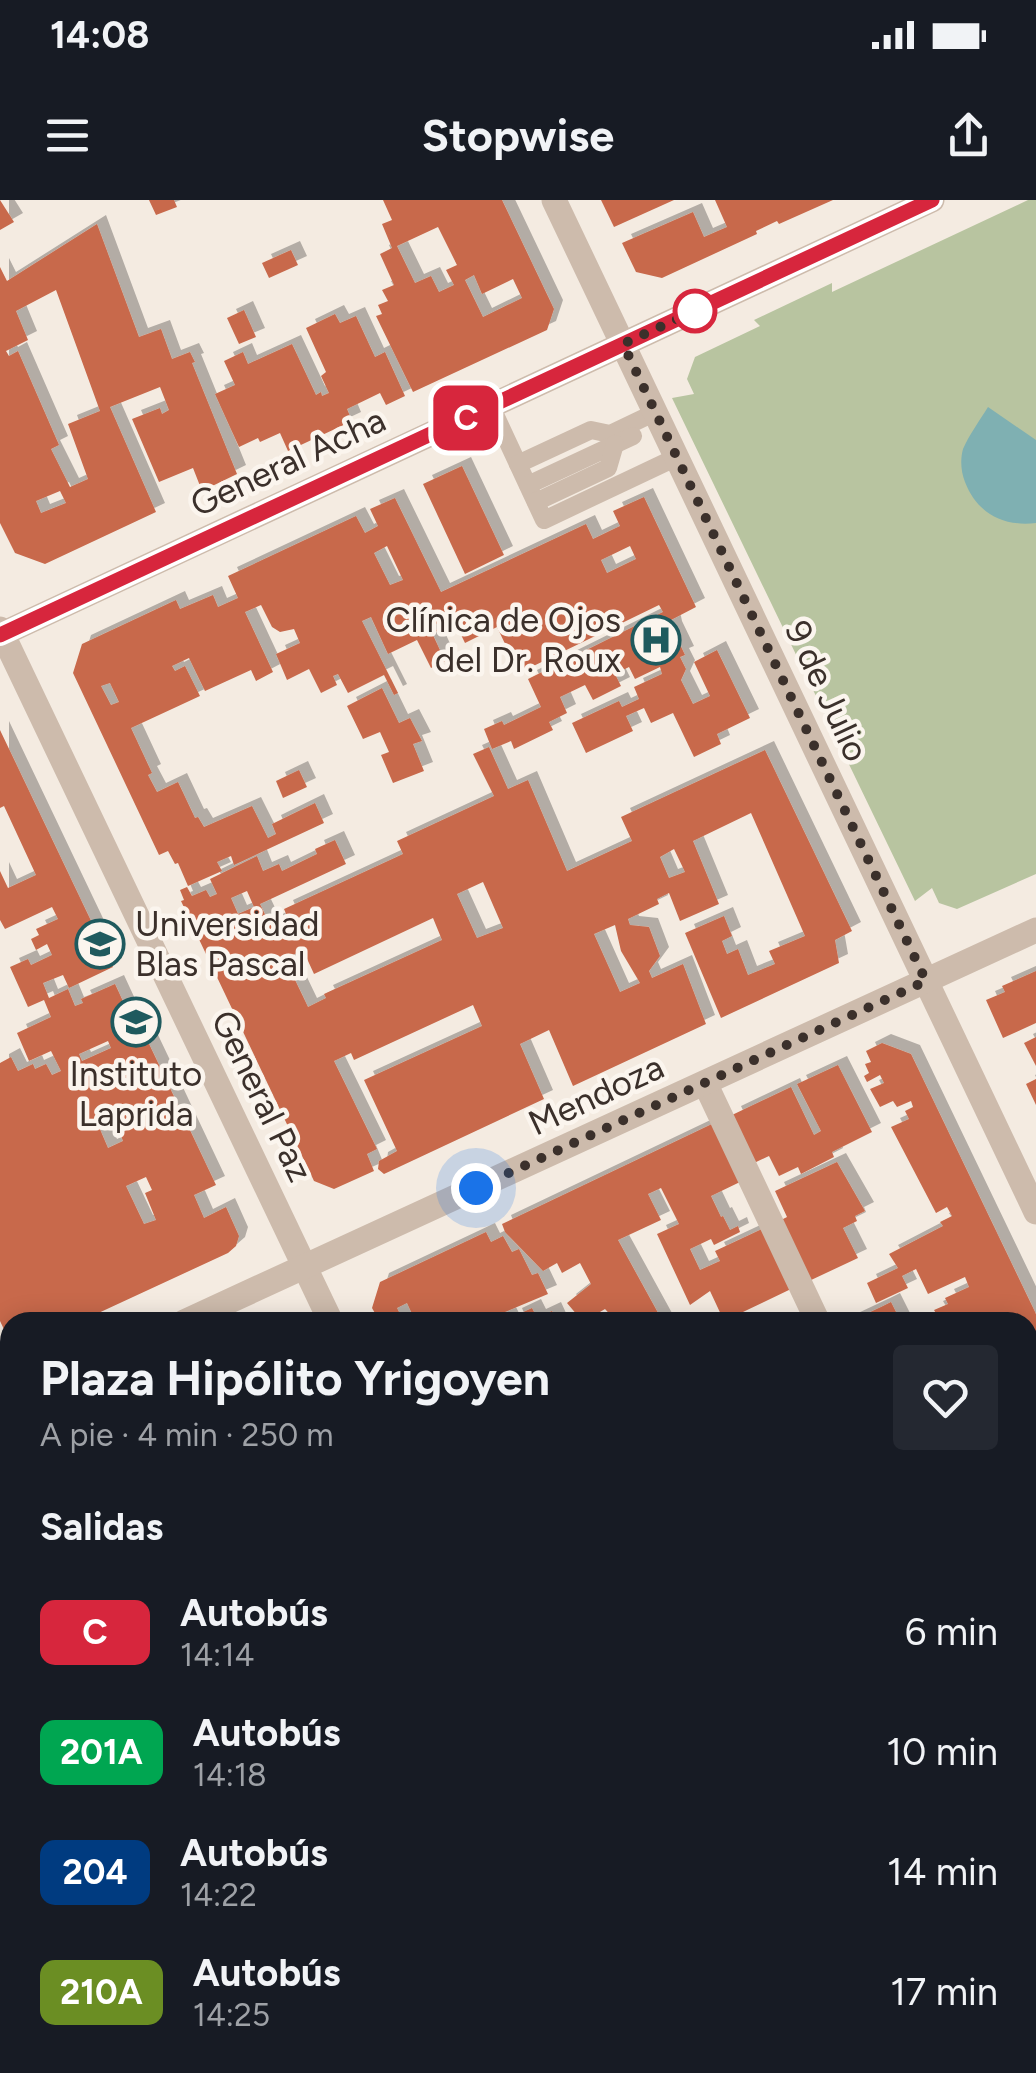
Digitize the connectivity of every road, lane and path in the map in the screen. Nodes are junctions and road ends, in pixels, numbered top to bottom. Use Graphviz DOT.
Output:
graph roads {
  1 [pos="554,200"];
  2 [pos="932,200"];
  3 [pos="623,344"];
  4 [pos="491,406"];
  5 [pos="658,418"];
  6 [pos="677,457"];
  7 [pos="518,464"];
  8 [pos="532,494"];
  9 [pos="1,633"];
  10 [pos="1036,930"];
  11 [pos="926,981"];
  12 [pos="704,1083"];
  13 [pos="1036,1212"];
  14 [pos="305,1267"];
  15 [pos="206,1312"];
  16 [pos="326,1312"];
  17 [pos="813,1312"];
  1 -- 3 [label="street, 9 de Julio"];
  2 -- 3 [label="street, General Acha"];
  3 -- 4 [label="street, General Acha"];
  3 -- 5 [label="street, 9 de Julio"];
  4 -- 7 [label="lane"];
  4 -- 9 [label="street, General Acha"];
  5 -- 6 [label="street, 9 de Julio"];
  5 -- 7 [label="lane"];
  5 -- 8 [label="lane"];
  6 -- 8 [label="lane"];
  6 -- 11 [label="street, 9 de Julio"];
  7 -- 8 [label="lane"];
  9 -- 14 [label="street, General Paz"];
  10 -- 11 [label="street, Mendoza"];
  11 -- 12 [label="street, Mendoza"];
  11 -- 13 [label="street, 9 de Julio"];
  12 -- 14 [label="street, Mendoza"];
  12 -- 17 [label="street"];
  14 -- 15 [label="street, Mendoza"];
  14 -- 16 [label="street, General Paz"];
}
